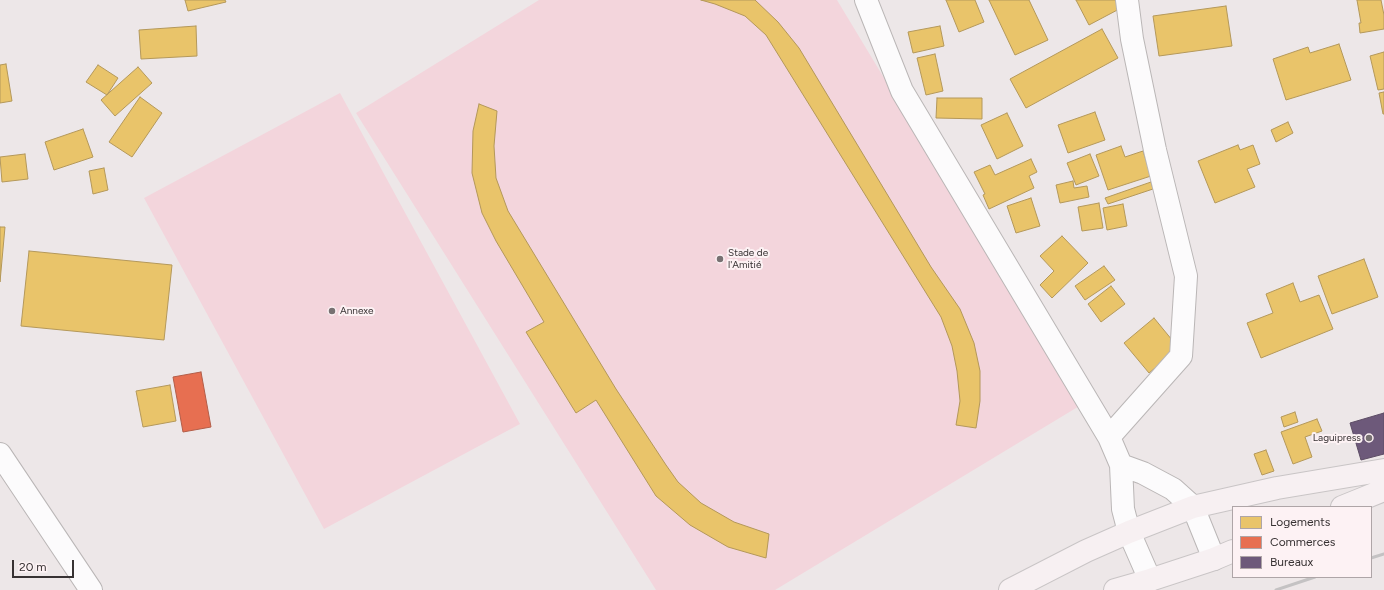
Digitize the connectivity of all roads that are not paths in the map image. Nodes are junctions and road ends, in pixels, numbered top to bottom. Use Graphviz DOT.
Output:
graph roads {
  1 [pos="866,0"];
  2 [pos="1128,0"];
  3 [pos="1109,437"];
  4 [pos="0,454"];
  5 [pos="1121,465"];
  6 [pos="1384,470"];
  7 [pos="1384,490"];
  8 [pos="1344,506"];
  9 [pos="1193,507"];
  10 [pos="1129,532"];
  11 [pos="1223,555"];
  12 [pos="1150,580"];
  13 [pos="91,590"];
  14 [pos="1010,590"];
  15 [pos="1114,590"];
  1 -- 3 [label="street"];
  2 -- 3 [label="street"];
  3 -- 5 [label="street"];
  4 -- 13 [label="street"];
  5 -- 9 [label="street"];
  5 -- 10 [label="street"];
  6 -- 9 [label="main road"];
  7 -- 8 [label="main road"];
  9 -- 10 [label="main road"];
  9 -- 11 [label="street"];
  10 -- 12 [label="street"];
  10 -- 14 [label="main road"];
  11 -- 12 [label="main road"];
  12 -- 15 [label="main road"];
}
